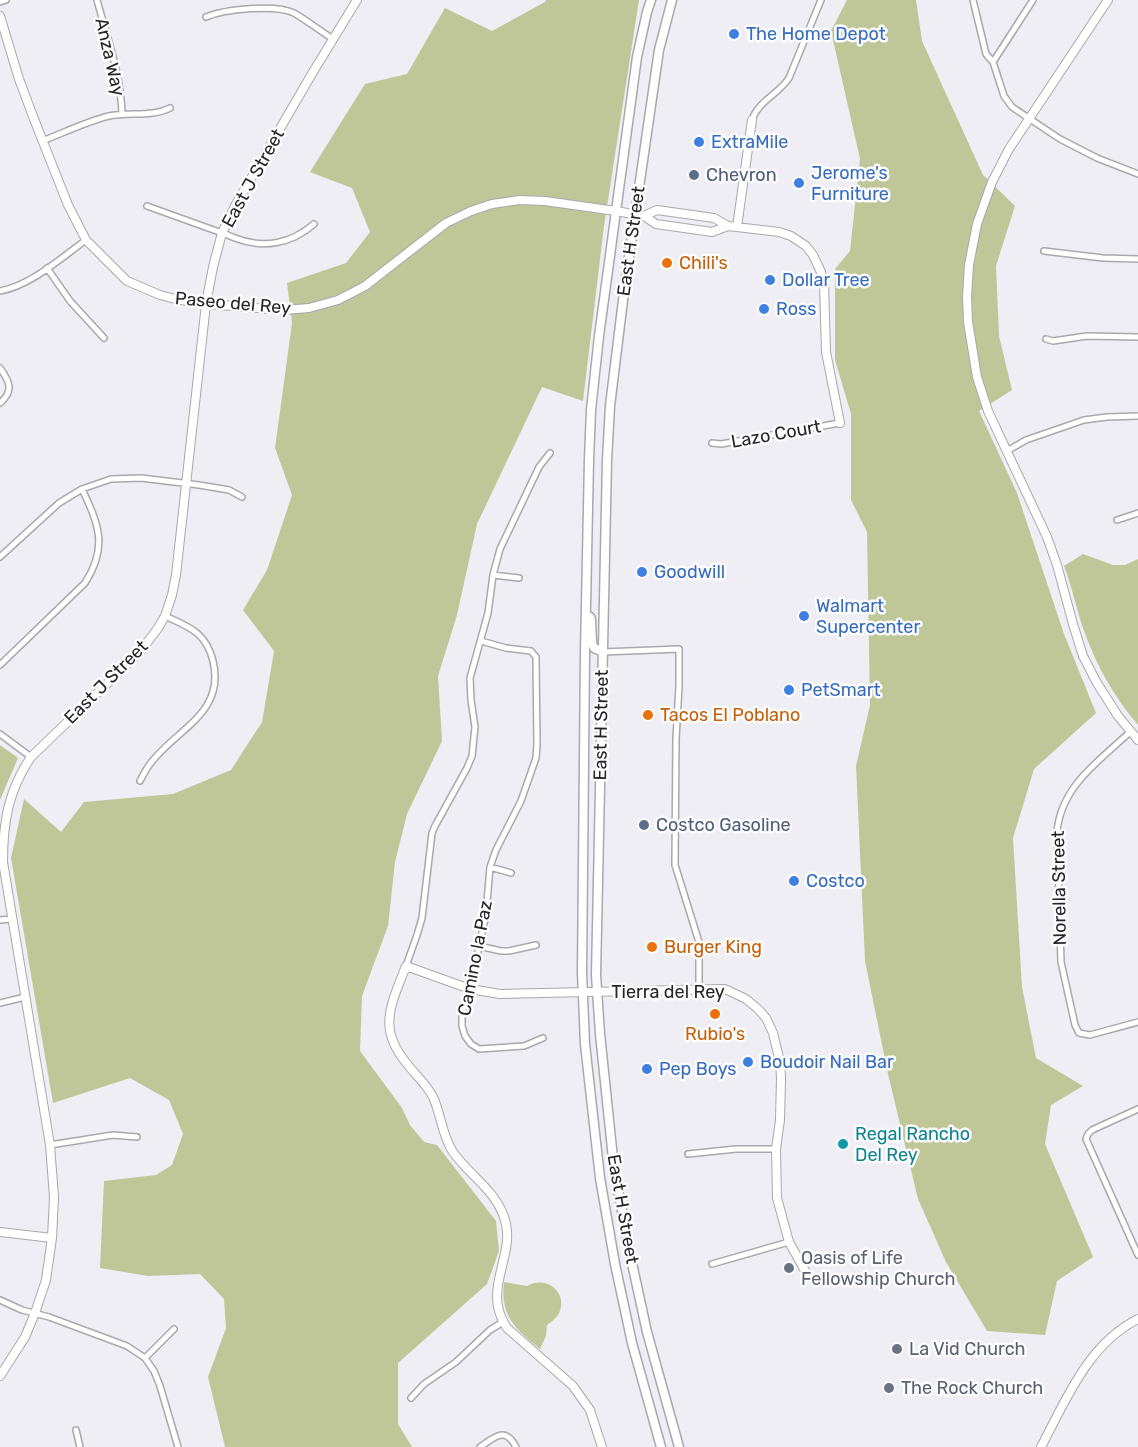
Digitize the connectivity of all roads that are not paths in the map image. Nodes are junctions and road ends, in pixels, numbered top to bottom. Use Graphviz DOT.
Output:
graph roads {
  1 [pos="6,0"];
  2 [pos="97,0"];
  3 [pos="357,0"];
  4 [pos="651,0"];
  5 [pos="672,0"];
  6 [pos="821,0"];
  7 [pos="973,0"];
  8 [pos="1033,0"];
  9 [pos="1108,0"];
  10 [pos="0,2"];
  11 [pos="0,16"];
  12 [pos="206,16"];
  13 [pos="333,39"];
  14 [pos="993,62"];
  15 [pos="170,108"];
  16 [pos="122,114"];
  17 [pos="1029,119"];
  18 [pos="752,120"];
  19 [pos="42,141"];
  20 [pos="1138,174"];
  21 [pos="147,206"];
  22 [pos="616,211"];
  23 [pos="640,215"];
  24 [pos="314,225"];
  25 [pos="728,226"];
  26 [pos="737,227"];
  27 [pos="222,233"];
  28 [pos="86,240"];
  29 [pos="1044,251"];
  30 [pos="1138,259"];
  31 [pos="47,268"];
  32 [pos="0,291"];
  33 [pos="207,304"];
  34 [pos="1138,337"];
  35 [pos="104,338"];
  36 [pos="1046,339"];
  37 [pos="0,368"];
  38 [pos="0,403"];
  39 [pos="1138,417"];
  40 [pos="840,423"];
  41 [pos="712,443"];
  42 [pos="1007,451"];
  43 [pos="550,453"];
  44 [pos="187,484"];
  45 [pos="82,489"];
  46 [pos="242,497"];
  47 [pos="1138,513"];
  48 [pos="1117,520"];
  49 [pos="0,557"];
  50 [pos="493,575"];
  51 [pos="519,578"];
  52 [pos="586,615"];
  53 [pos="165,616"];
  54 [pos="480,641"];
  55 [pos="603,652"];
  56 [pos="0,665"];
  57 [pos="1130,732"];
  58 [pos="0,734"];
  59 [pos="1138,740"];
  60 [pos="31,757"];
  61 [pos="140,781"];
  62 [pos="490,867"];
  63 [pos="511,873"];
  64 [pos="11,919"];
  65 [pos="0,920"];
  66 [pos="536,945"];
  67 [pos="479,946"];
  68 [pos="405,966"];
  69 [pos="470,989"];
  70 [pos="699,989"];
  71 [pos="596,992"];
  72 [pos="582,993"];
  73 [pos="25,997"];
  74 [pos="0,1003"];
  75 [pos="1138,1022"];
  76 [pos="543,1038"];
  77 [pos="1138,1109"];
  78 [pos="136,1137"];
  79 [pos="50,1146"];
  80 [pos="776,1149"];
  81 [pos="688,1154"];
  82 [pos="0,1232"];
  83 [pos="52,1238"];
  84 [pos="789,1242"];
  85 [pos="1138,1255"];
  86 [pos="712,1264"];
  87 [pos="808,1276"];
  88 [pos="0,1300"];
  89 [pos="35,1313"];
  90 [pos="1138,1319"];
  91 [pos="503,1322"];
  92 [pos="174,1329"];
  93 [pos="145,1358"];
  94 [pos="0,1376"];
  95 [pos="411,1398"];
  96 [pos="76,1430"];
  97 [pos="81,1447"];
  98 [pos="178,1447"];
  99 [pos="480,1447"];
  100 [pos="516,1447"];
  101 [pos="602,1447"];
  102 [pos="661,1447"];
  103 [pos="679,1447"];
  104 [pos="1041,1447"];
  1 -- 10 [label="street"];
  2 -- 16 [label="street, Anza Way"];
  3 -- 13 [label="street, East J Street"];
  4 -- 22 [label="main road, East H Street"];
  5 -- 23 [label="main road, East H Street"];
  6 -- 18 [label="street"];
  7 -- 14 [label="street"];
  8 -- 14 [label="street"];
  9 -- 17 [label="street"];
  11 -- 19 [label="street, Paseo del Rey"];
  12 -- 13 [label="street"];
  13 -- 27 [label="street, East J Street"];
  14 -- 17 [label="street"];
  15 -- 16 [label="street"];
  16 -- 19 [label="street"];
  17 -- 20 [label="street"];
  17 -- 42 [label="street"];
  18 -- 26 [label="street"];
  19 -- 28 [label="street, Paseo del Rey"];
  21 -- 27 [label="street"];
  22 -- 23 [label="street, Paseo del Rey"];
  22 -- 33 [label="street, Paseo del Rey"];
  22 -- 52 [label="main road, East H Street"];
  23 -- 25 [label="street, Paseo del Rey"];
  23 -- 25 [label="street, Paseo del Rey"];
  23 -- 55 [label="main road, East H Street"];
  24 -- 27 [label="street"];
  25 -- 26 [label="street, Paseo del Rey"];
  26 -- 40 [label="street, Paseo del Rey"];
  27 -- 33 [label="street, East J Street"];
  28 -- 31 [label="street"];
  28 -- 33 [label="street, Paseo del Rey"];
  29 -- 30 [label="street"];
  31 -- 32 [label="street"];
  31 -- 35 [label="street"];
  33 -- 44 [label="street, East J Street"];
  34 -- 36 [label="street"];
  37 -- 38 [label="street"];
  39 -- 42 [label="street"];
  40 -- 41 [label="street, Lazo Court"];
  42 -- 57 [label="street"];
  43 -- 50 [label="street"];
  44 -- 45 [label="street"];
  44 -- 46 [label="street"];
  44 -- 53 [label="street, East J Street"];
  45 -- 49 [label="street"];
  45 -- 56 [label="street"];
  47 -- 48 [label="street"];
  50 -- 51 [label="street"];
  50 -- 54 [label="street"];
  52 -- 55 [label="main road"];
  52 -- 72 [label="main road, East H Street"];
  53 -- 60 [label="street, East J Street"];
  53 -- 61 [label="street"];
  54 -- 62 [label="street, Camino la Paz"];
  54 -- 68 [label="street"];
  55 -- 70 [label="street"];
  55 -- 71 [label="main road, East H Street"];
  57 -- 59 [label="street"];
  57 -- 75 [label="street, Norella Street"];
  58 -- 60 [label="street"];
  60 -- 64 [label="street, East J Street"];
  62 -- 63 [label="street"];
  62 -- 67 [label="street, Camino la Paz"];
  64 -- 65 [label="street"];
  64 -- 73 [label="street, East J Street"];
  66 -- 67 [label="street"];
  67 -- 69 [label="street, Camino la Paz"];
  68 -- 69 [label="street, Tierra del Rey"];
  68 -- 91 [label="street"];
  69 -- 72 [label="street, Tierra del Rey"];
  69 -- 76 [label="street, Camino la Paz"];
  70 -- 71 [label="street, Tierra del Rey"];
  70 -- 80 [label="street, Tierra del Rey"];
  71 -- 72 [label="street, Tierra del Rey"];
  71 -- 103 [label="main road, East H Street"];
  72 -- 102 [label="main road, East H Street"];
  73 -- 74 [label="street"];
  73 -- 79 [label="street, East J Street"];
  77 -- 85 [label="street"];
  78 -- 79 [label="street"];
  79 -- 83 [label="street, East J Street"];
  80 -- 81 [label="street"];
  80 -- 84 [label="street, Tierra del Rey"];
  82 -- 83 [label="street"];
  83 -- 89 [label="street, East J Street"];
  84 -- 86 [label="street"];
  84 -- 87 [label="street, Tierra del Rey"];
  88 -- 89 [label="street"];
  89 -- 93 [label="street"];
  89 -- 94 [label="street, East J Street"];
  90 -- 104 [label="street"];
  91 -- 95 [label="street"];
  91 -- 101 [label="street"];
  92 -- 93 [label="street"];
  93 -- 98 [label="street"];
  96 -- 97 [label="street"];
  99 -- 100 [label="street"];
}
